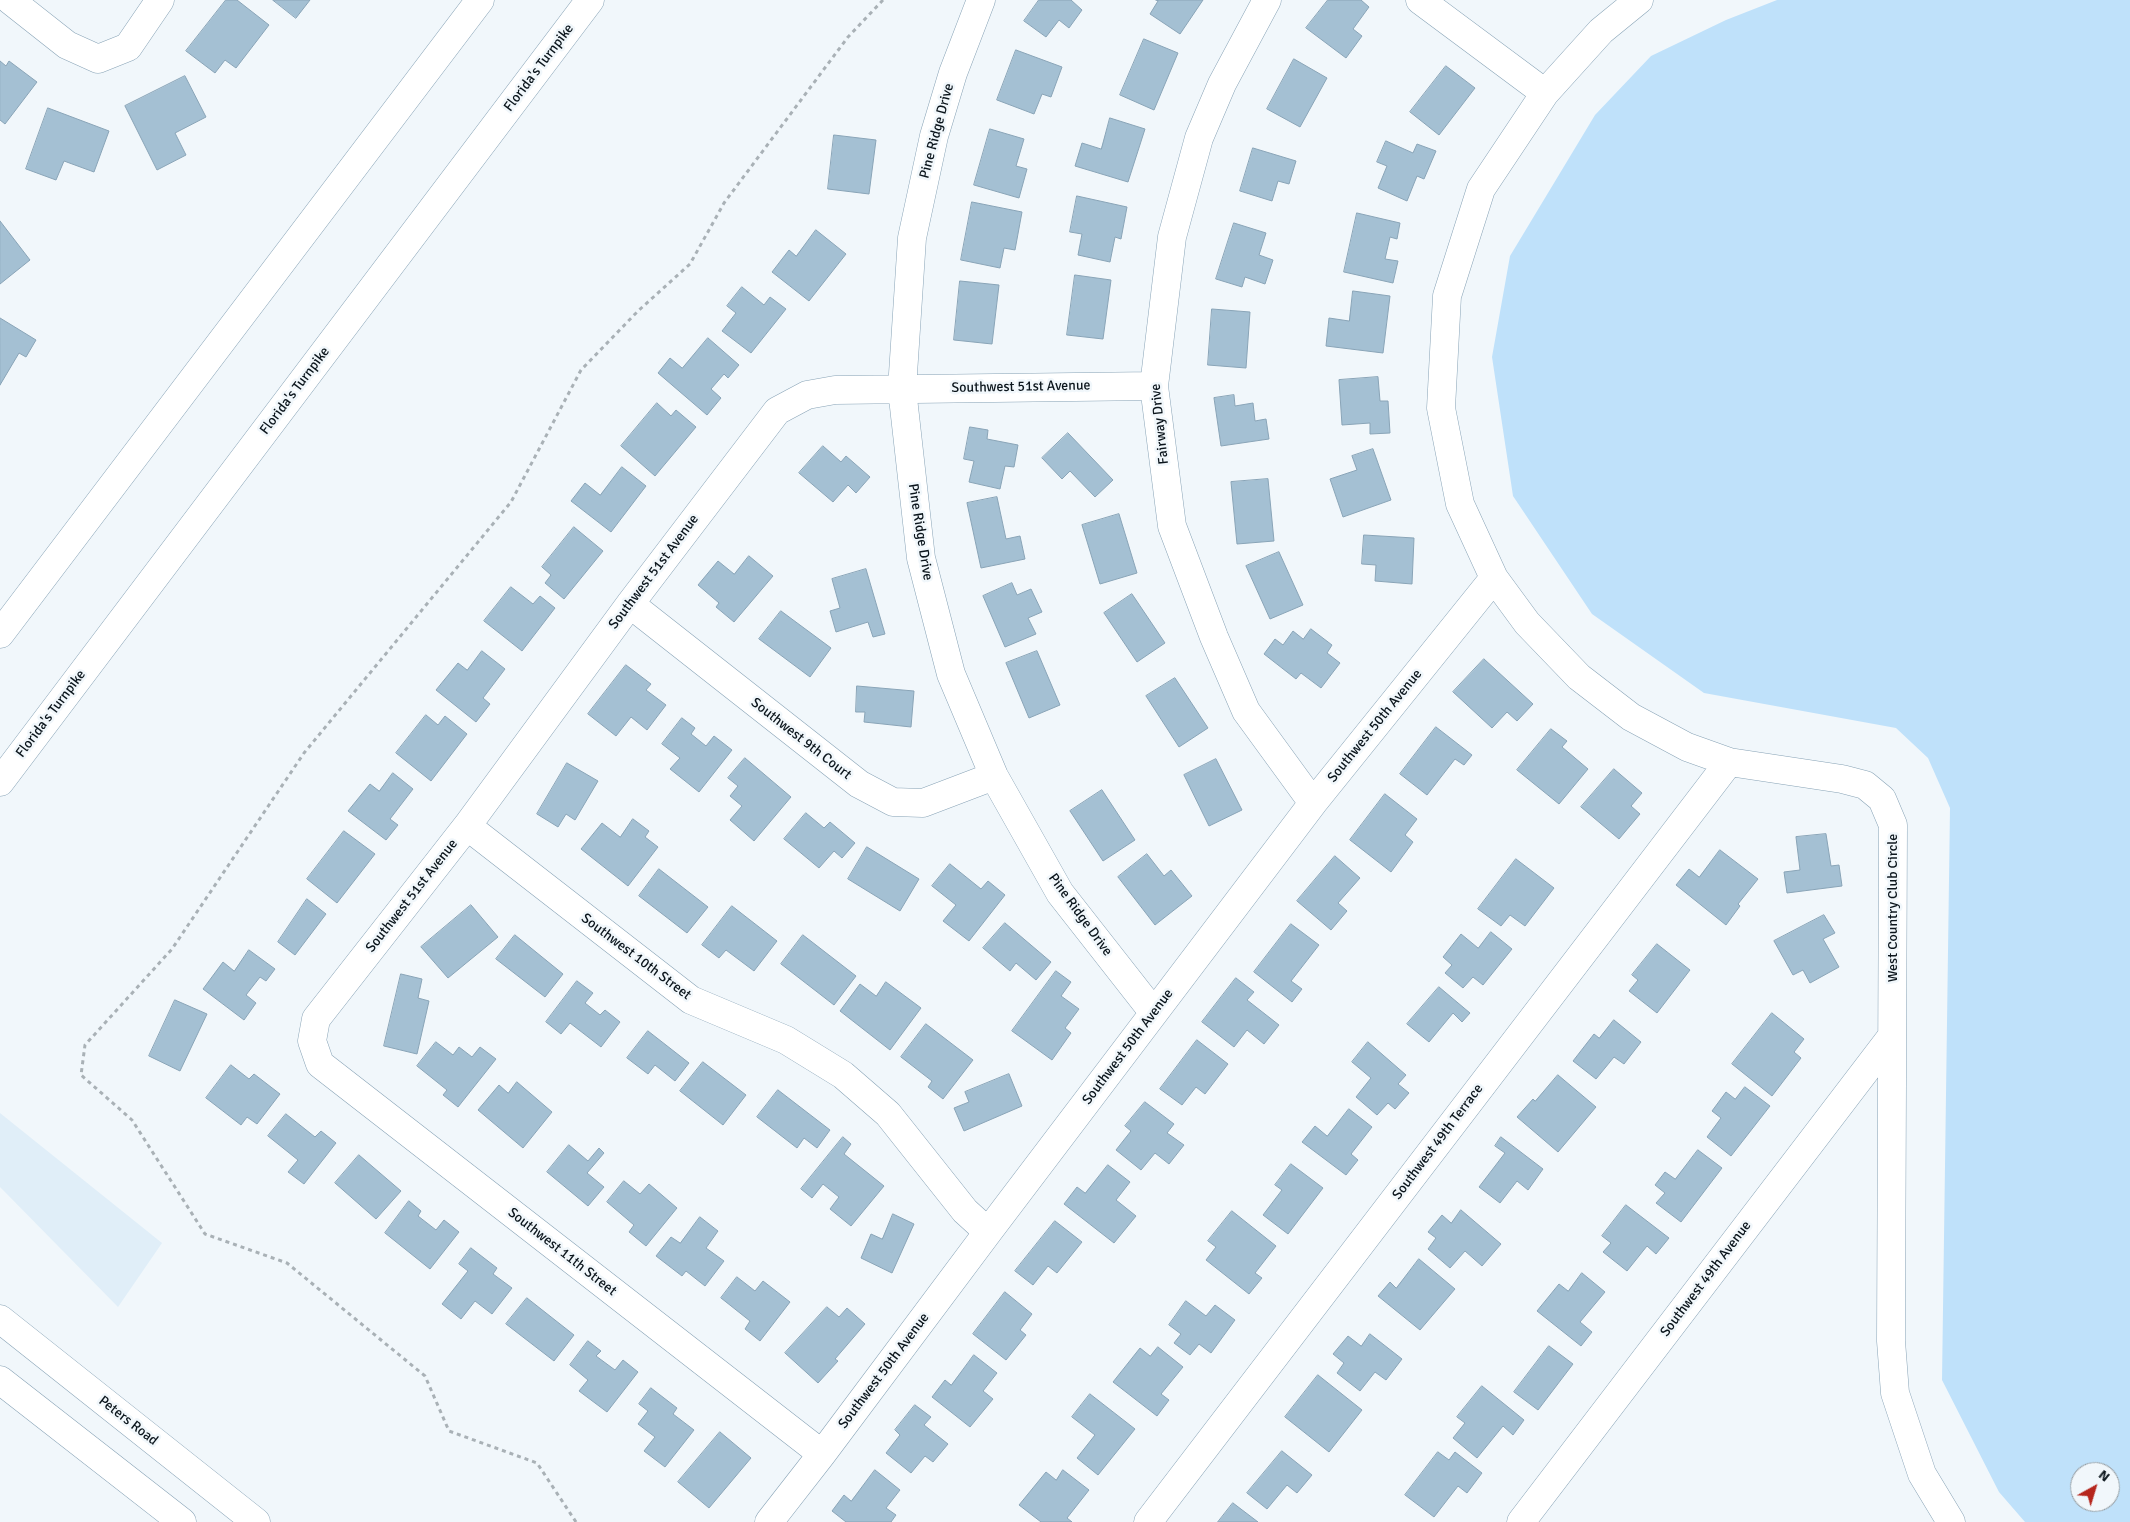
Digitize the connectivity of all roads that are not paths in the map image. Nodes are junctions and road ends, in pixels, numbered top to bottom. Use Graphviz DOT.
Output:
graph roads {
  1 [pos="10,0"];
  2 [pos="160,0"];
  3 [pos="480,0"];
  4 [pos="590,0"];
  5 [pos="981,0"];
  6 [pos="1267,0"];
  7 [pos="1420,0"];
  8 [pos="1639,0"];
  9 [pos="1545,93"];
  10 [pos="1154,386"];
  11 [pos="902,389"];
  12 [pos="1494,578"];
  13 [pos="630,604"];
  14 [pos="0,634"];
  15 [pos="1729,762"];
  16 [pos="994,776"];
  17 [pos="0,782"];
  18 [pos="1313,803"];
  19 [pos="466,826"];
  20 [pos="1154,1014"];
  21 [pos="1892,1036"];
  22 [pos="312,1041"];
  23 [pos="988,1232"];
  24 [pos="0,1319"];
  25 [pos="0,1380"];
  26 [pos="822,1454"];
  27 [pos="182,1522"];
  28 [pos="256,1522"];
  29 [pos="769,1522"];
  30 [pos="1148,1522"];
  31 [pos="1521,1522"];
  32 [pos="1951,1522"];
  1 -- 2 [label="main road"];
  3 -- 14 [label="main road"];
  4 -- 17 [label="main road, Florida's Turnpike"];
  5 -- 11 [label="main road, Pine Ridge Drive"];
  6 -- 10 [label="main road, Fairway Drive"];
  7 -- 9 [label="main road"];
  8 -- 9 [label="main road, West Country Club Circle"];
  9 -- 12 [label="main road, West Country Club Circle"];
  10 -- 11 [label="main road, Southwest 51st Avenue"];
  10 -- 18 [label="main road, Fairway Drive"];
  11 -- 13 [label="main road, Southwest 51st Avenue"];
  11 -- 16 [label="main road, Pine Ridge Drive"];
  12 -- 15 [label="main road, West Country Club Circle"];
  12 -- 18 [label="main road, Southwest 50th Avenue"];
  13 -- 16 [label="main road, Southwest 9th Court"];
  13 -- 19 [label="main road, Southwest 51st Avenue"];
  15 -- 21 [label="main road, West Country Club Circle"];
  15 -- 30 [label="main road, Southwest 49th Terrace"];
  16 -- 20 [label="main road, Pine Ridge Drive"];
  18 -- 20 [label="main road, Southwest 50th Avenue"];
  19 -- 22 [label="main road, Southwest 51st Avenue"];
  19 -- 23 [label="main road, Southwest 10th Street"];
  20 -- 23 [label="main road, Southwest 50th Avenue"];
  21 -- 31 [label="main road, Southwest 49th Avenue"];
  21 -- 32 [label="main road, West Country Club Circle"];
  22 -- 26 [label="main road, Southwest 11th Street"];
  23 -- 26 [label="main road, Southwest 50th Avenue"];
  24 -- 28 [label="main road, Peters Road"];
  25 -- 27 [label="main road"];
  26 -- 29 [label="main road, Southwest 50th Avenue"];
}
